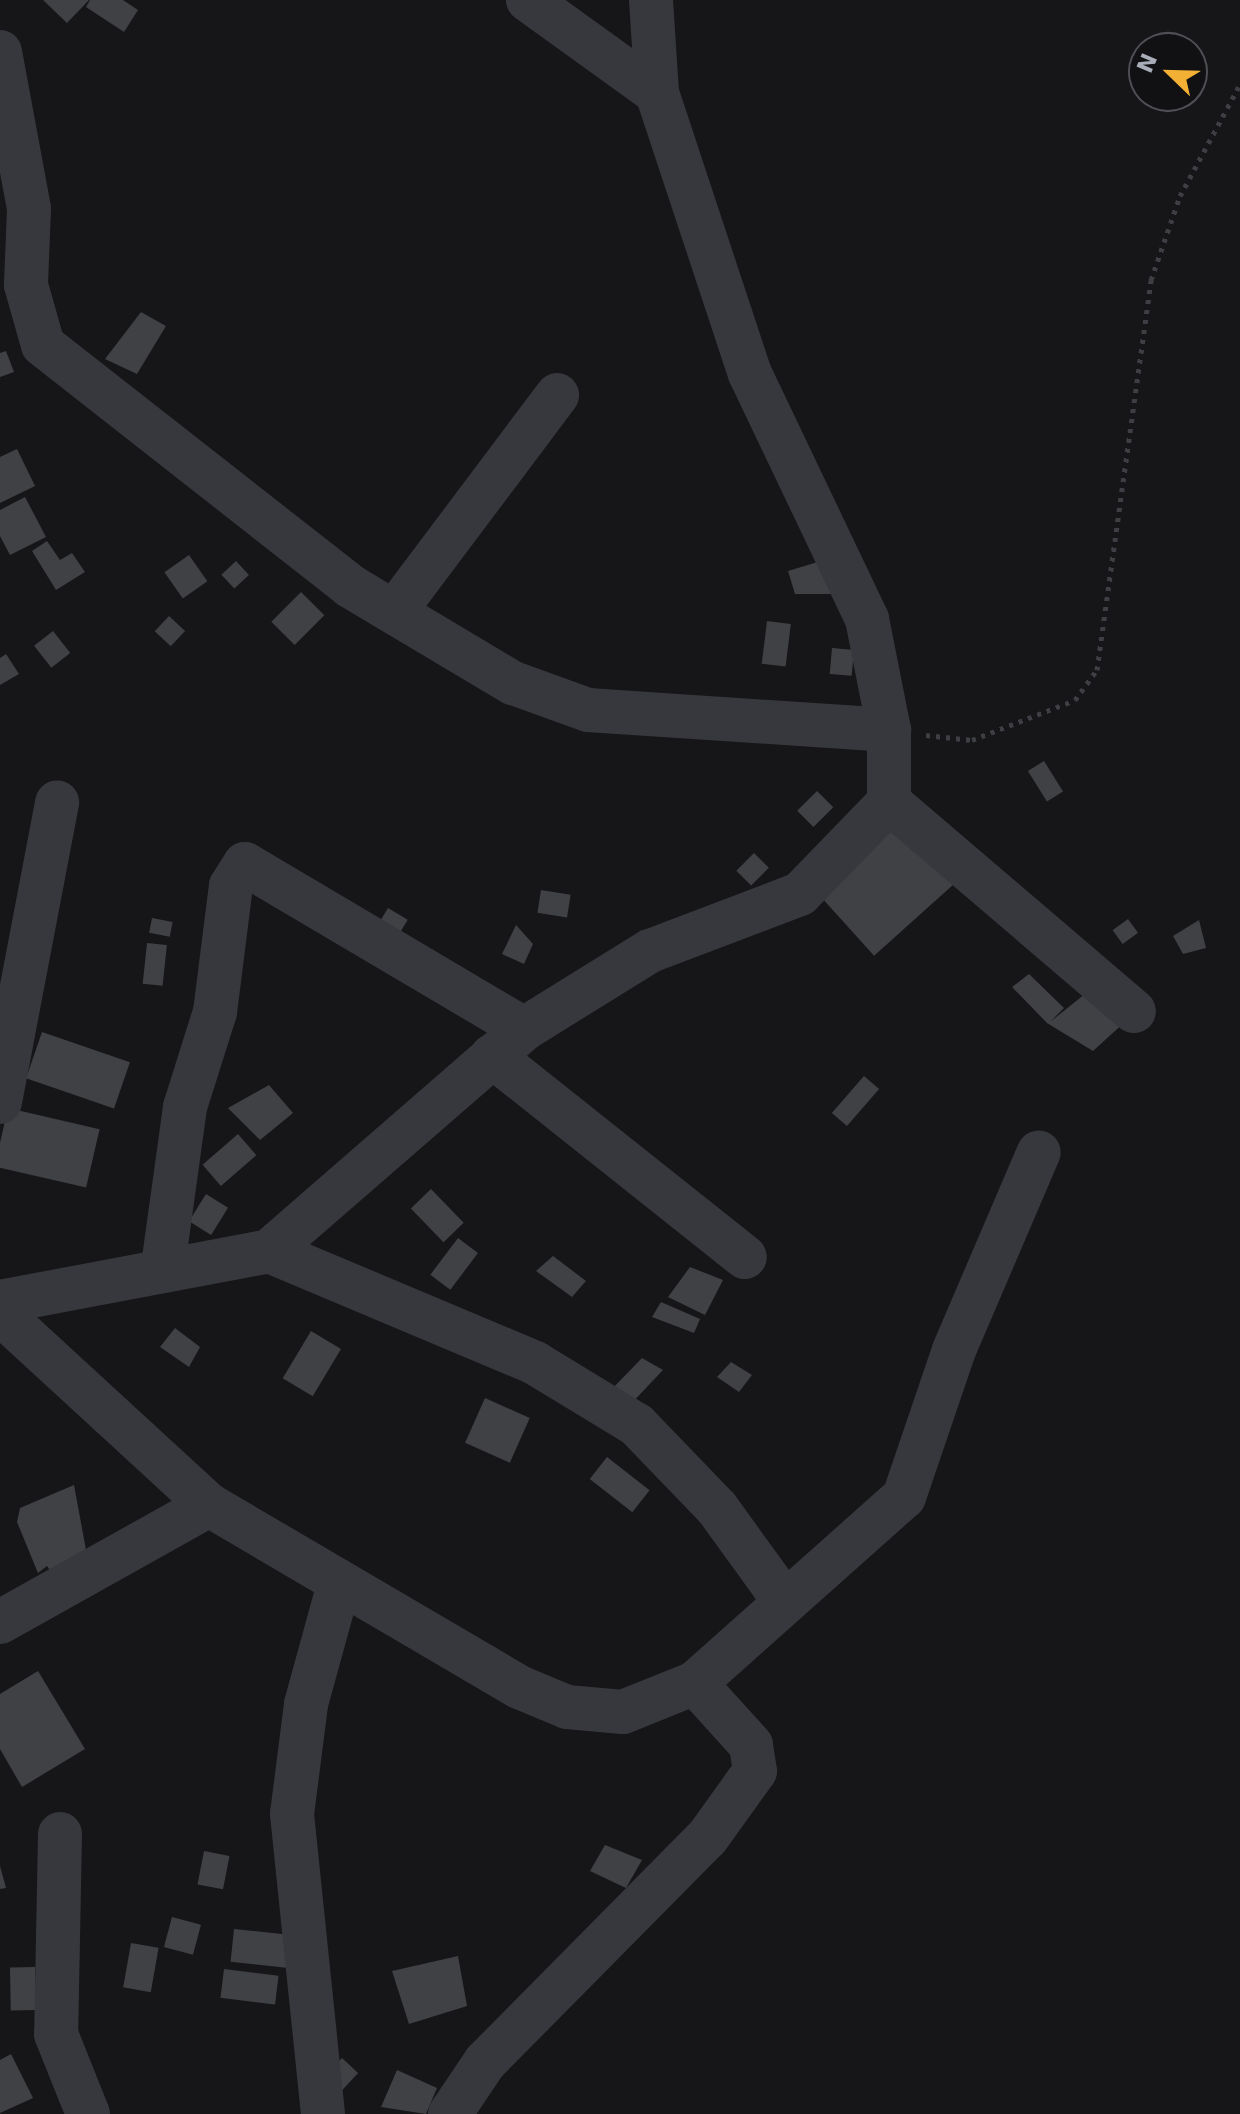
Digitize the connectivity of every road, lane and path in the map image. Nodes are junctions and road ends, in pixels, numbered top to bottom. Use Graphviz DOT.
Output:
graph roads {
  1 [pos="528,0"];
  2 [pos="651,0"];
  3 [pos="0,52"];
  4 [pos="1240,84"];
  5 [pos="657,93"];
  6 [pos="557,395"];
  7 [pos="395,611"];
  8 [pos="889,730"];
  9 [pos="57,802"];
  10 [pos="889,802"];
  11 [pos="1134,1011"];
  12 [pos="508,1042"];
  13 [pos="0,1102"];
  14 [pos="1039,1152"];
  15 [pos="269,1251"];
  16 [pos="745,1257"];
  17 [pos="163,1266"];
  18 [pos="0,1302"];
  19 [pos="0,1313"];
  20 [pos="209,1505"];
  21 [pos="339,1584"];
  22 [pos="785,1602"];
  23 [pos="0,1622"];
  24 [pos="695,1683"];
  25 [pos="60,1834"];
  26 [pos="88,2114"];
  27 [pos="323,2114"];
  28 [pos="450,2114"];
  1 -- 5 [label="street"];
  2 -- 5 [label="street"];
  3 -- 7 [label="street"];
  4 -- 8 [label="path"];
  5 -- 8 [label="street"];
  6 -- 7 [label="street"];
  7 -- 8 [label="street"];
  8 -- 10 [label="street"];
  9 -- 13 [label="street"];
  10 -- 11 [label="street"];
  10 -- 12 [label="street"];
  12 -- 15 [label="street"];
  12 -- 16 [label="street"];
  12 -- 17 [label="street"];
  14 -- 22 [label="street"];
  15 -- 17 [label="street"];
  15 -- 22 [label="street"];
  17 -- 18 [label="street"];
  19 -- 20 [label="street"];
  20 -- 21 [label="street"];
  20 -- 23 [label="street"];
  21 -- 24 [label="street"];
  21 -- 27 [label="street"];
  22 -- 24 [label="street"];
  24 -- 28 [label="street"];
  25 -- 26 [label="street"];
}
